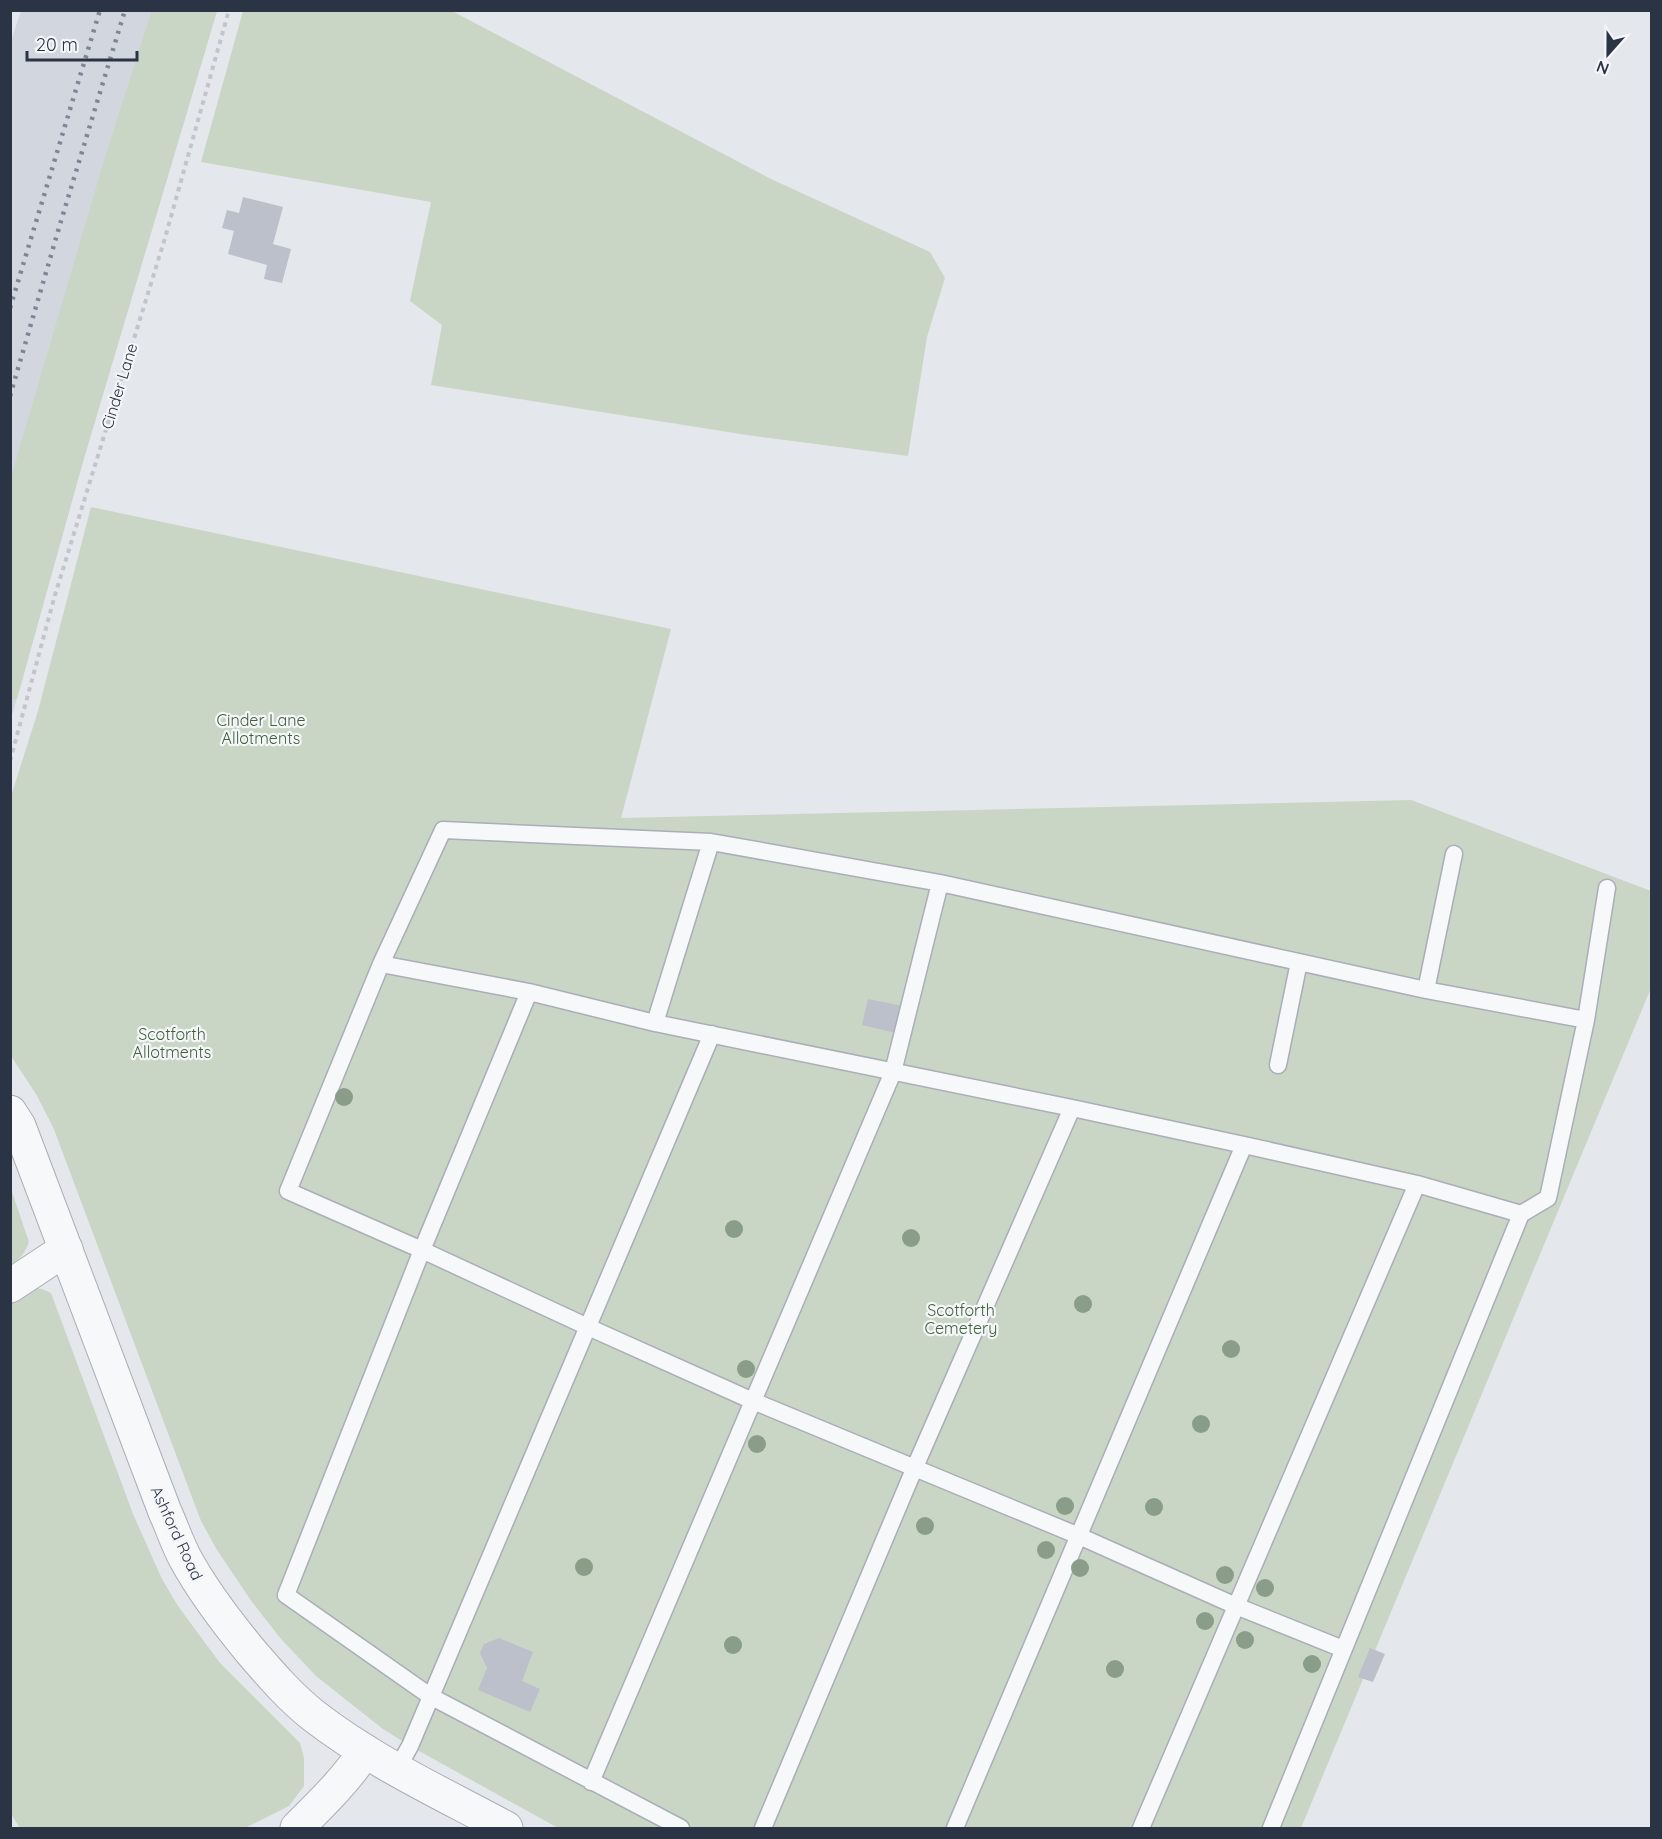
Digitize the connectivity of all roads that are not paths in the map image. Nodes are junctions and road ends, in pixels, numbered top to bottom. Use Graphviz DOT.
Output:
graph roads {
  1 [pos="711,842"];
  2 [pos="1454,854"];
  3 [pos="940,883"];
  4 [pos="1607,888"];
  5 [pos="1299,962"];
  6 [pos="381,964"];
  7 [pos="1426,990"];
  8 [pos="529,992"];
  9 [pos="1586,1020"];
  10 [pos="655,1023"];
  11 [pos="712,1034"];
  12 [pos="1278,1065"];
  13 [pos="893,1072"];
  14 [pos="1072,1108"];
  15 [pos="10,1112"];
  16 [pos="1244,1145"];
  17 [pos="1417,1184"];
  18 [pos="1521,1214"];
  19 [pos="66,1249"];
  20 [pos="422,1250"];
  21 [pos="10,1286"];
  22 [pos="588,1328"];
  23 [pos="753,1401"];
  24 [pos="915,1467"];
  25 [pos="1079,1536"];
  26 [pos="1236,1606"];
  27 [pos="1343,1649"];
  28 [pos="430,1696"];
  29 [pos="365,1751"];
  30 [pos="398,1769"];
  31 [pos="591,1782"];
  32 [pos="297,1828"];
  33 [pos="506,1828"];
  34 [pos="681,1828"];
  35 [pos="763,1828"];
  36 [pos="955,1828"];
  37 [pos="1141,1828"];
  38 [pos="1270,1828"];
  1 -- 3 [label="lane"];
  1 -- 6 [label="lane"];
  1 -- 10 [label="lane"];
  2 -- 7 [label="lane"];
  3 -- 5 [label="lane"];
  3 -- 13 [label="lane"];
  4 -- 9 [label="lane"];
  5 -- 7 [label="lane"];
  5 -- 12 [label="lane"];
  6 -- 8 [label="lane"];
  6 -- 20 [label="lane"];
  7 -- 9 [label="lane"];
  8 -- 10 [label="lane"];
  8 -- 20 [label="lane"];
  9 -- 18 [label="lane"];
  10 -- 11 [label="lane"];
  11 -- 13 [label="lane"];
  11 -- 22 [label="lane"];
  13 -- 14 [label="lane"];
  13 -- 23 [label="lane"];
  14 -- 16 [label="lane"];
  14 -- 24 [label="lane"];
  15 -- 19 [label="street, Ashford Road"];
  16 -- 17 [label="lane"];
  16 -- 25 [label="lane"];
  17 -- 18 [label="lane"];
  17 -- 26 [label="lane"];
  18 -- 27 [label="lane"];
  19 -- 21 [label="street"];
  19 -- 29 [label="street, Ashford Road"];
  20 -- 22 [label="lane"];
  20 -- 28 [label="lane"];
  22 -- 23 [label="lane"];
  22 -- 28 [label="lane"];
  23 -- 24 [label="lane"];
  23 -- 31 [label="lane"];
  24 -- 25 [label="lane"];
  24 -- 35 [label="lane"];
  25 -- 26 [label="lane"];
  25 -- 36 [label="lane"];
  26 -- 27 [label="lane"];
  26 -- 37 [label="lane"];
  27 -- 38 [label="lane"];
  28 -- 30 [label="lane"];
  28 -- 31 [label="lane"];
  29 -- 30 [label="street, Ashford Road"];
  29 -- 32 [label="street"];
  30 -- 33 [label="street, Ashford Road"];
  31 -- 34 [label="lane"];
}
